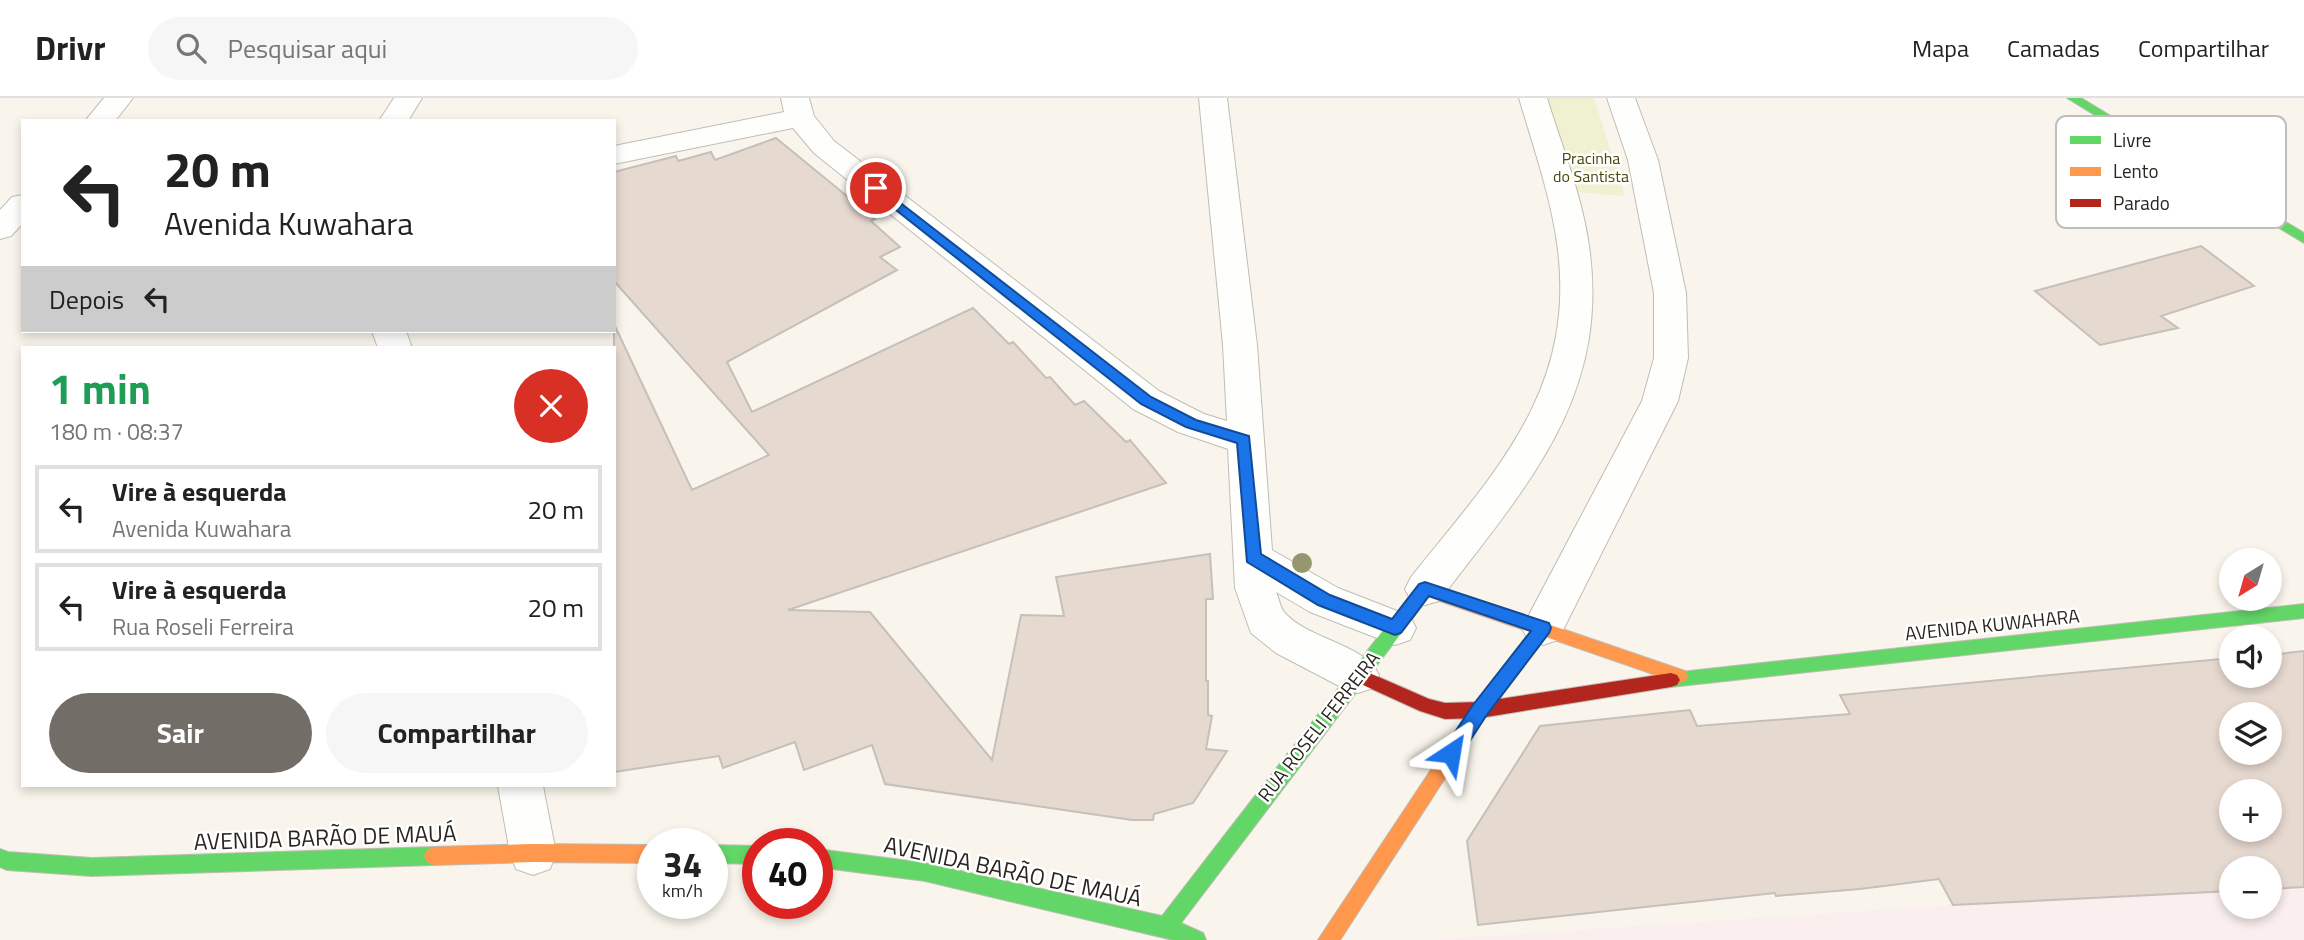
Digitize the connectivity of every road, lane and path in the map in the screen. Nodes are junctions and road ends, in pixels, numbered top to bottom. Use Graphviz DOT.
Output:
graph roads {
  1 [pos="119,98"];
  2 [pos="408,98"];
  3 [pos="1213,98"];
  4 [pos="1533,98"];
  5 [pos="1621,98"];
  6 [pos="2073,98"];
  7 [pos="797,108"];
  8 [pos="2102,116"];
  9 [pos="101,119"];
  10 [pos="394,119"];
  11 [pos="616,154"];
  12 [pos="21,206"];
  13 [pos="2286,228"];
  14 [pos="0,229"];
  15 [pos="21,235"];
  16 [pos="0,237"];
  17 [pos="2304,239"];
  18 [pos="1244,440"];
  19 [pos="1253,558"];
  20 [pos="1425,589"];
  21 [pos="2304,611"];
  22 [pos="1395,628"];
  23 [pos="1543,628"];
  24 [pos="1358,675"];
  25 [pos="1685,678"];
  26 [pos="1480,710"];
  27 [pos="521,787"];
  28 [pos="533,853"];
  29 [pos="637,854"];
  30 [pos="0,858"];
  31 [pos="833,860"];
  32 [pos="1166,927"];
  33 [pos="1196,940"];
  34 [pos="1328,940"];
  1 -- 9 [label="street"];
  2 -- 10 [label="street"];
  3 -- 18 [label="street"];
  4 -- 20 [label="street, RUA ROSELI FERREIRA"];
  5 -- 23 [label="street"];
  6 -- 8 [label="street"];
  7 -- 11 [label="street"];
  7 -- 18 [label="street"];
  12 -- 14 [label="street"];
  13 -- 17 [label="street"];
  15 -- 16 [label="street"];
  18 -- 19 [label="street"];
  19 -- 22 [label="street"];
  19 -- 24 [label="street"];
  20 -- 22 [label="street, RUA ROSELI FERREIRA"];
  20 -- 23 [label="street, AVENIDA KUWAHARA"];
  21 -- 25 [label="street, AVENIDA KUWAHARA"];
  22 -- 24 [label="street, RUA ROSELI FERREIRA"];
  23 -- 25 [label="street, AVENIDA KUWAHARA"];
  23 -- 26 [label="street"];
  24 -- 26 [label="street, AVENIDA KUWAHARA"];
  24 -- 32 [label="street, RUA ROSELI FERREIRA"];
  25 -- 26 [label="street, AVENIDA KUWAHARA"];
  26 -- 34 [label="street"];
  27 -- 28 [label="street"];
  28 -- 29 [label="street, AVENIDA BARÃO DE MAUÁ"];
  28 -- 30 [label="street, AVENIDA BARÃO DE MAUÁ"];
  31 -- 32 [label="street, AVENIDA BARÃO DE MAUÁ"];
  32 -- 33 [label="street, AVENIDA BARÃO DE MAUÁ"];
}
